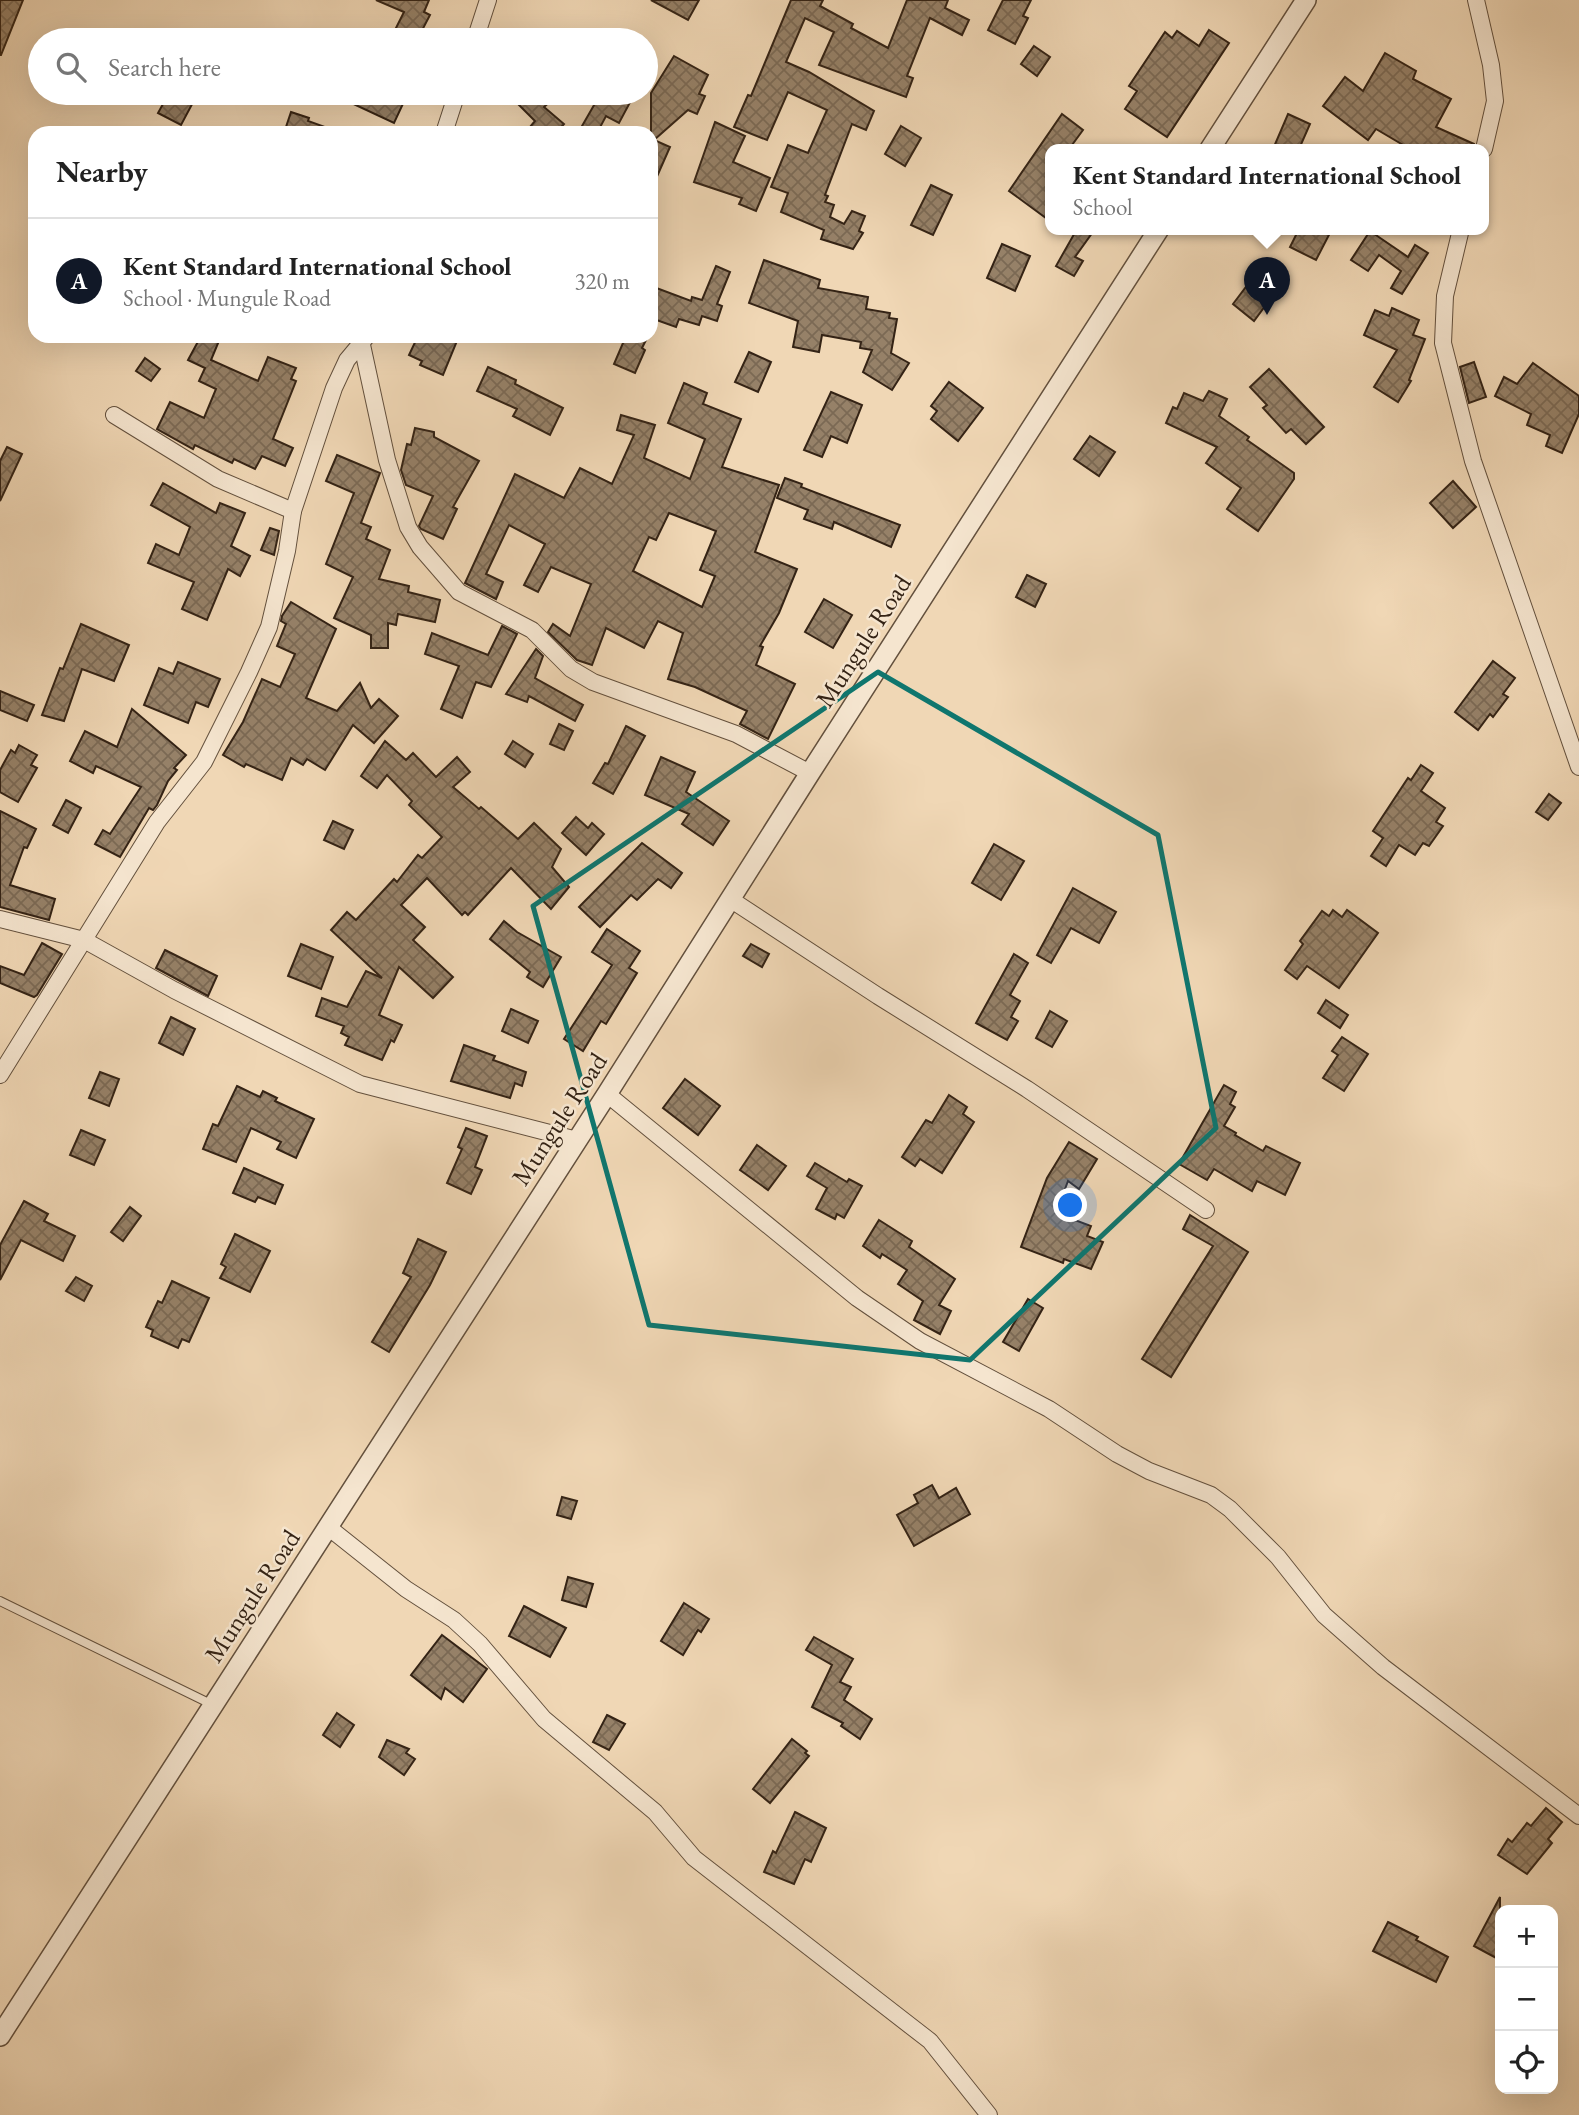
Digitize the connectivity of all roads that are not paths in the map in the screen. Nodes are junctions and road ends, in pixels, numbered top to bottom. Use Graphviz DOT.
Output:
graph roads {
  1 [pos="488,0"];
  2 [pos="1306,0"];
  3 [pos="1476,0"];
  4 [pos="479,28"];
  5 [pos="453,105"];
  6 [pos="446,126"];
  7 [pos="1213,144"];
  8 [pos="1485,144"];
  9 [pos="1155,235"];
  10 [pos="1460,235"];
  11 [pos="362,343"];
  12 [pos="365,343"];
  13 [pos="114,415"];
  14 [pos="293,511"];
  15 [pos="1579,767"];
  16 [pos="810,773"];
  17 [pos="730,899"];
  18 [pos="0,919"];
  19 [pos="84,940"];
  20 [pos="0,1074"];
  21 [pos="607,1094"];
  22 [pos="577,1140"];
  23 [pos="1206,1210"];
  24 [pos="328,1527"];
  25 [pos="0,1601"];
  26 [pos="213,1705"];
  27 [pos="1579,1816"];
  28 [pos="0,2036"];
  29 [pos="989,2115"];
  1 -- 4 [label="street"];
  2 -- 7 [label="street"];
  3 -- 8 [label="street"];
  5 -- 6 [label="street"];
  9 -- 16 [label="street, Mungule Road"];
  10 -- 15 [label="street"];
  11 -- 14 [label="street"];
  12 -- 16 [label="street"];
  13 -- 14 [label="street"];
  14 -- 19 [label="street"];
  16 -- 17 [label="street, Mungule Road"];
  17 -- 21 [label="street, Mungule Road"];
  17 -- 23 [label="street"];
  18 -- 19 [label="street"];
  19 -- 20 [label="street"];
  19 -- 22 [label="street"];
  21 -- 22 [label="street, Mungule Road"];
  21 -- 27 [label="street"];
  22 -- 24 [label="street, Mungule Road"];
  24 -- 26 [label="street, Mungule Road"];
  24 -- 29 [label="street"];
  25 -- 26 [label="lane"];
  26 -- 28 [label="street, Mungule Road"];
}
